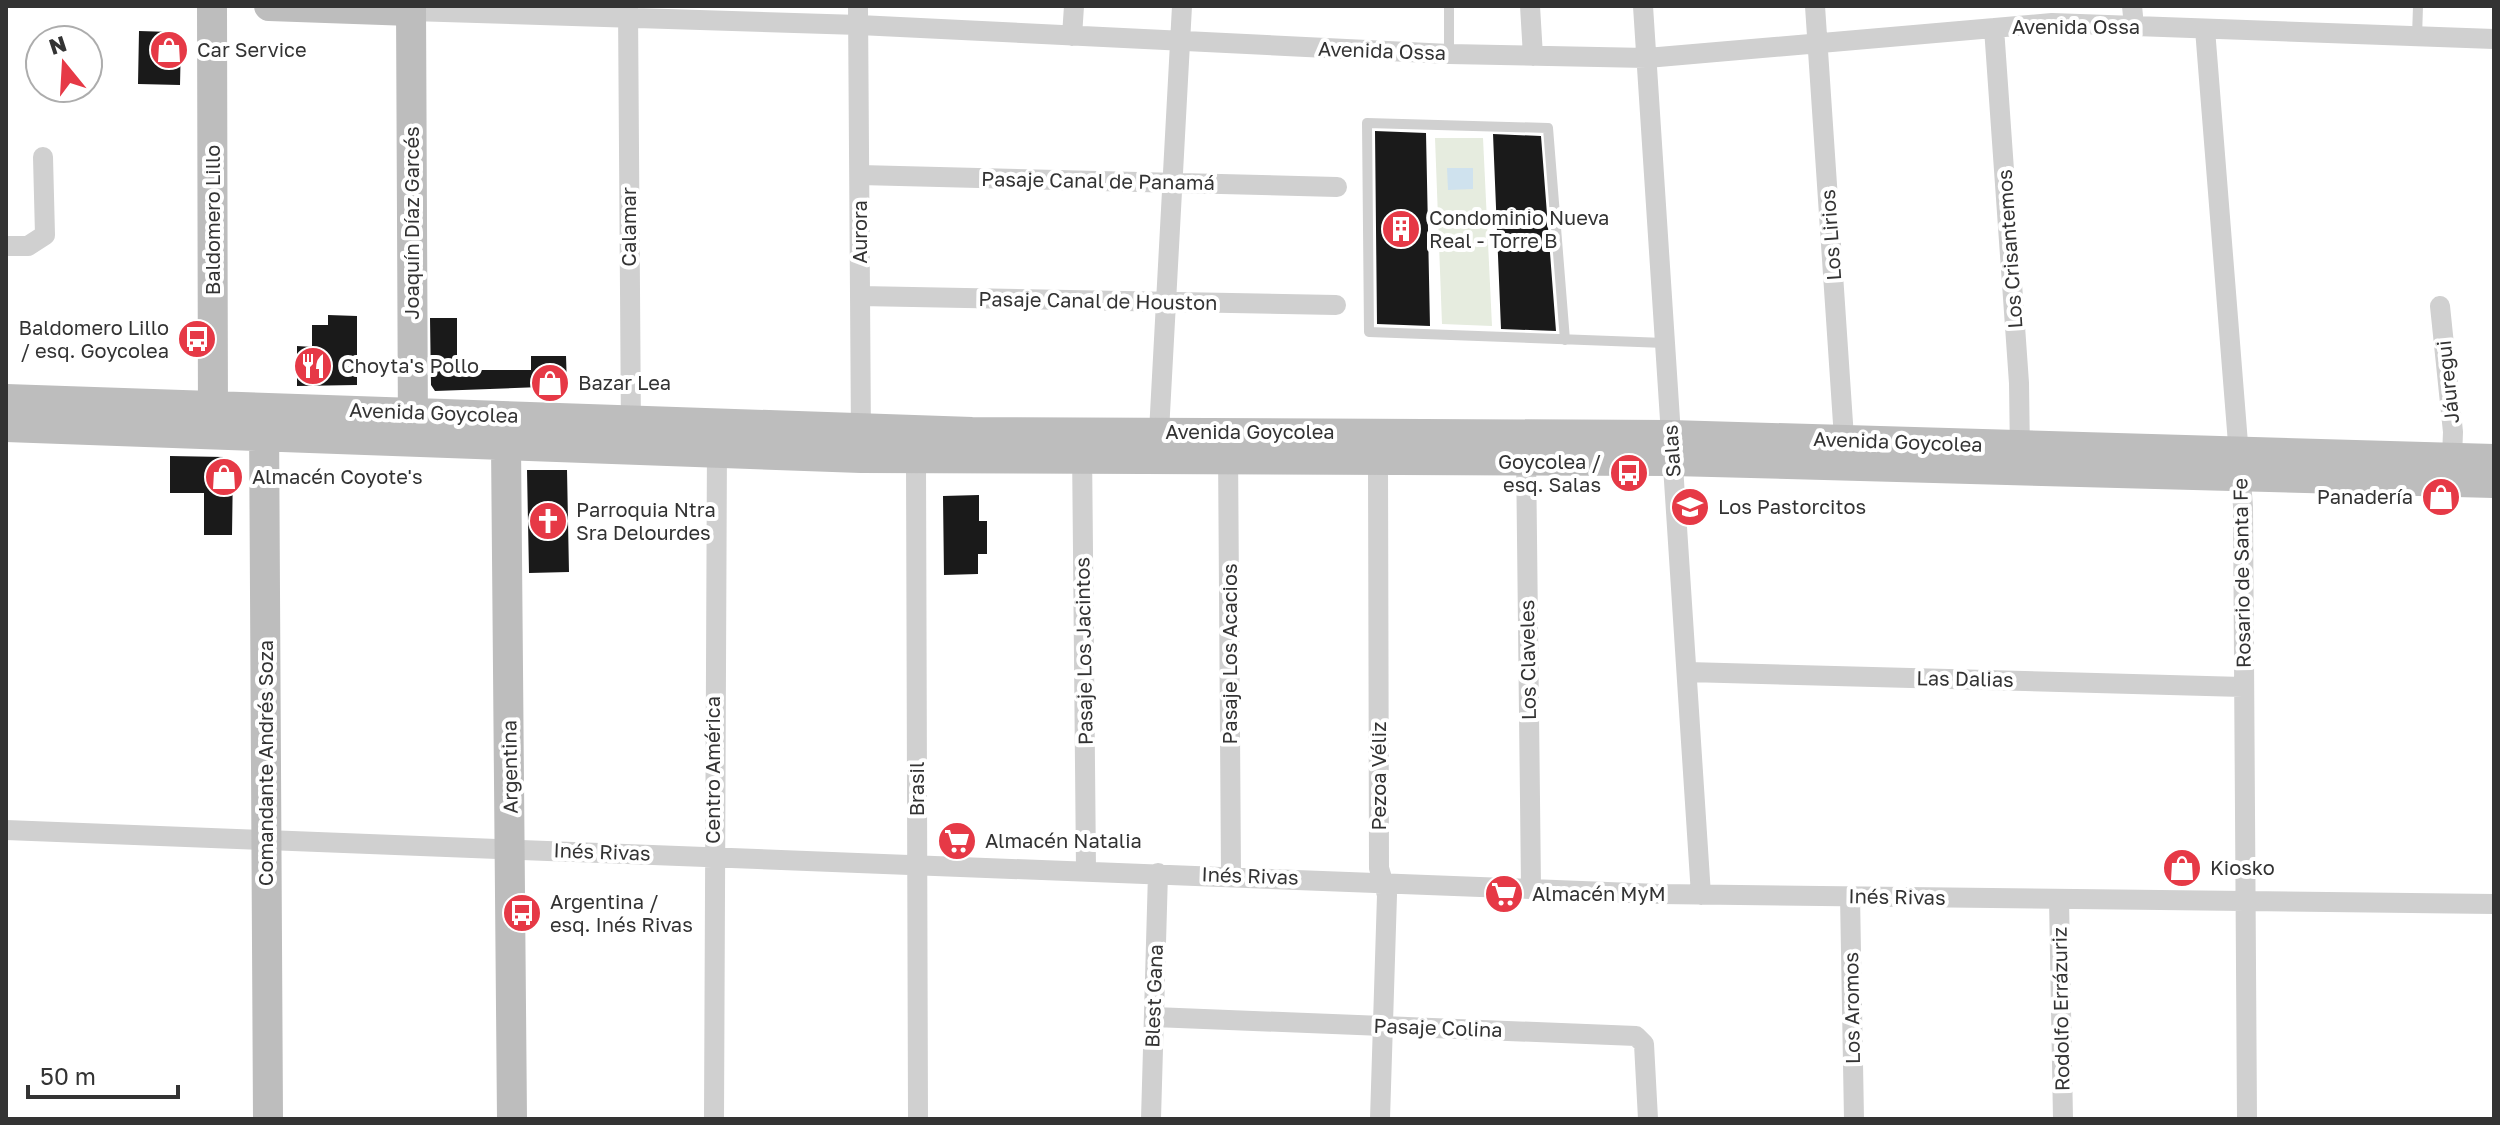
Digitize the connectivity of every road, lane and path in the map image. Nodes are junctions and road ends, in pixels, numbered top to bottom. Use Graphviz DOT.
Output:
graph roads {
  1 [pos="212,6"];
  2 [pos="269,6"];
  3 [pos="1074,6"];
  4 [pos="1182,6"];
  5 [pos="1449,6"];
  6 [pos="1530,6"];
  7 [pos="1643,6"];
  8 [pos="1815,6"];
  9 [pos="2418,6"];
  10 [pos="411,9"];
  11 [pos="628,13"];
  12 [pos="858,16"];
  13 [pos="2133,16"];
  14 [pos="1994,28"];
  15 [pos="2205,29"];
  16 [pos="1072,36"];
  17 [pos="2417,37"];
  18 [pos="2494,39"];
  19 [pos="1180,42"];
  20 [pos="1817,46"];
  21 [pos="1449,54"];
  22 [pos="1533,56"];
  23 [pos="1647,58"];
  24 [pos="43,157"];
  25 [pos="860,175"];
  26 [pos="1172,183"];
  27 [pos="1337,187"];
  28 [pos="6,246"];
  29 [pos="860,296"];
  30 [pos="1166,302"];
  31 [pos="1336,305"];
  32 [pos="2440,306"];
  33 [pos="1565,340"];
  34 [pos="1665,343"];
  35 [pos="6,399"];
  36 [pos="213,419"];
  37 [pos="264,421"];
  38 [pos="413,426"];
  39 [pos="6,427"];
  40 [pos="861,428"];
  41 [pos="506,429"];
  42 [pos="1159,432"];
  43 [pos="631,434"];
  44 [pos="717,437"];
  45 [pos="1082,446"];
  46 [pos="1228,446"];
  47 [pos="1382,447"];
  48 [pos="1526,447"];
  49 [pos="1672,448"];
  50 [pos="1845,453"];
  51 [pos="2452,457"];
  52 [pos="861,458"];
  53 [pos="2020,458"];
  54 [pos="916,459"];
  55 [pos="2494,459"];
  56 [pos="2240,464"];
  57 [pos="2494,483"];
  58 [pos="1687,672"];
  59 [pos="2243,687"];
  60 [pos="6,830"];
  61 [pos="266,840"];
  62 [pos="511,849"];
  63 [pos="712,856"];
  64 [pos="917,864"];
  65 [pos="1086,870"];
  66 [pos="1158,873"];
  67 [pos="1231,876"];
  68 [pos="1383,881"];
  69 [pos="1531,887"];
  70 [pos="1701,895"];
  71 [pos="1850,896"];
  72 [pos="2059,899"];
  73 [pos="2244,901"];
  74 [pos="2494,904"];
  75 [pos="1154,1017"];
  76 [pos="1383,1025"];
  77 [pos="268,1119"];
  78 [pos="512,1119"];
  79 [pos="714,1119"];
  80 [pos="918,1119"];
  81 [pos="1151,1119"];
  82 [pos="1380,1119"];
  83 [pos="1648,1119"];
  84 [pos="1854,1119"];
  85 [pos="2063,1119"];
  86 [pos="2247,1119"];
  1 -- 36 [label="street, Baldomero Lillo"];
  2 -- 10 [label="street, Avenida Ossa"];
  3 -- 16 [label="street"];
  4 -- 19 [label="street"];
  5 -- 21 [label="lane"];
  6 -- 22 [label="street"];
  7 -- 23 [label="street, Salas"];
  8 -- 20 [label="street, Los Lirios"];
  9 -- 17 [label="lane"];
  10 -- 11 [label="street, Avenida Ossa"];
  10 -- 38 [label="street, Joaquín Díaz Garcés"];
  11 -- 12 [label="street, Avenida Ossa"];
  11 -- 43 [label="street, Calamar"];
  12 -- 16 [label="street, Avenida Ossa"];
  12 -- 25 [label="street, Aurora"];
  13 -- 14 [label="street, Avenida Ossa"];
  13 -- 15 [label="street, Avenida Ossa"];
  14 -- 20 [label="street, Avenida Ossa"];
  14 -- 53 [label="street, Los Crisantemos"];
  15 -- 17 [label="street, Avenida Ossa"];
  15 -- 56 [label="street, Rosario de Santa Fe"];
  16 -- 19 [label="street, Avenida Ossa"];
  17 -- 18 [label="street, Avenida Ossa"];
  19 -- 21 [label="street, Avenida Ossa"];
  19 -- 26 [label="street"];
  20 -- 23 [label="street, Avenida Ossa"];
  20 -- 50 [label="street, Los Lirios"];
  21 -- 22 [label="street, Avenida Ossa"];
  22 -- 23 [label="street, Avenida Ossa"];
  23 -- 34 [label="street, Salas"];
  24 -- 28 [label="street"];
  25 -- 26 [label="street, Pasaje Canal de Panamá"];
  25 -- 29 [label="street, Aurora"];
  26 -- 27 [label="street, Pasaje Canal de Panamá"];
  26 -- 30 [label="street"];
  29 -- 30 [label="street, Pasaje Canal de Houston"];
  29 -- 40 [label="street, Aurora"];
  30 -- 31 [label="street, Pasaje Canal de Houston"];
  30 -- 42 [label="street"];
  32 -- 51 [label="street, Jáuregui"];
  33 -- 33 [label="lane"];
  33 -- 34 [label="lane"];
  34 -- 49 [label="street, Salas"];
  35 -- 36 [label="street, Avenida Goycolea"];
  36 -- 37 [label="street, Avenida Goycolea"];
  36 -- 39 [label="street, Avenida Goycolea"];
  37 -- 38 [label="street, Avenida Goycolea"];
  37 -- 61 [label="street, Comandante Andrés Soza"];
  38 -- 41 [label="street, Avenida Goycolea"];
  40 -- 44 [label="street, Avenida Goycolea"];
  40 -- 45 [label="street, Avenida Goycolea"];
  40 -- 52 [label="street, Aurora"];
  41 -- 43 [label="street, Avenida Goycolea"];
  41 -- 62 [label="street, Argentina"];
  42 -- 45 [label="street, Avenida Goycolea"];
  42 -- 46 [label="street, Avenida Goycolea"];
  43 -- 44 [label="street, Avenida Goycolea"];
  44 -- 52 [label="street, Avenida Goycolea"];
  44 -- 63 [label="street, Centro América"];
  45 -- 46 [label="street, Avenida Goycolea"];
  45 -- 54 [label="street, Avenida Goycolea"];
  45 -- 65 [label="street, Pasaje Los Jacintos"];
  46 -- 47 [label="street, Avenida Goycolea"];
  46 -- 67 [label="street, Pasaje Los Acacios"];
  47 -- 48 [label="street, Avenida Goycolea"];
  47 -- 68 [label="street, Pezoa Véliz"];
  48 -- 49 [label="street, Avenida Goycolea"];
  48 -- 69 [label="street, Los Claveles"];
  49 -- 50 [label="street, Avenida Goycolea"];
  49 -- 58 [label="street, Salas"];
  50 -- 53 [label="street, Avenida Goycolea"];
  51 -- 55 [label="street, Avenida Goycolea"];
  51 -- 56 [label="street, Avenida Goycolea"];
  52 -- 54 [label="street, Avenida Goycolea"];
  53 -- 56 [label="street, Avenida Goycolea"];
  54 -- 64 [label="street, Brasil"];
  56 -- 57 [label="street, Avenida Goycolea"];
  56 -- 59 [label="street, Rosario de Santa Fe"];
  58 -- 59 [label="street, Las Dalias"];
  58 -- 70 [label="street, Salas"];
  59 -- 73 [label="street, Rosario de Santa Fe"];
  60 -- 61 [label="street, Inés Rivas"];
  61 -- 62 [label="street, Inés Rivas"];
  61 -- 77 [label="street, Comandante Andrés Soza"];
  62 -- 63 [label="street, Inés Rivas"];
  62 -- 78 [label="street, Argentina"];
  63 -- 64 [label="street, Inés Rivas"];
  63 -- 79 [label="street, Centro América"];
  64 -- 65 [label="street, Inés Rivas"];
  64 -- 80 [label="street, Brasil"];
  65 -- 66 [label="street, Inés Rivas"];
  66 -- 67 [label="street, Inés Rivas"];
  66 -- 75 [label="street, Blest Gana"];
  67 -- 68 [label="street, Inés Rivas"];
  68 -- 69 [label="street, Inés Rivas"];
  68 -- 76 [label="street, Pezoa Véliz"];
  69 -- 70 [label="street, Inés Rivas"];
  70 -- 71 [label="street, Inés Rivas"];
  71 -- 72 [label="street, Inés Rivas"];
  71 -- 84 [label="street, Los Aromos"];
  72 -- 73 [label="street, Inés Rivas"];
  72 -- 85 [label="street, Rodolfo Errázuriz"];
  73 -- 74 [label="street, Inés Rivas"];
  73 -- 86 [label="street, Rosario de Santa Fe"];
  75 -- 76 [label="street, Pasaje Colina"];
  75 -- 81 [label="street, Blest Gana"];
  76 -- 82 [label="street, Pezoa Véliz"];
  76 -- 83 [label="street, Pasaje Colina"];
}
